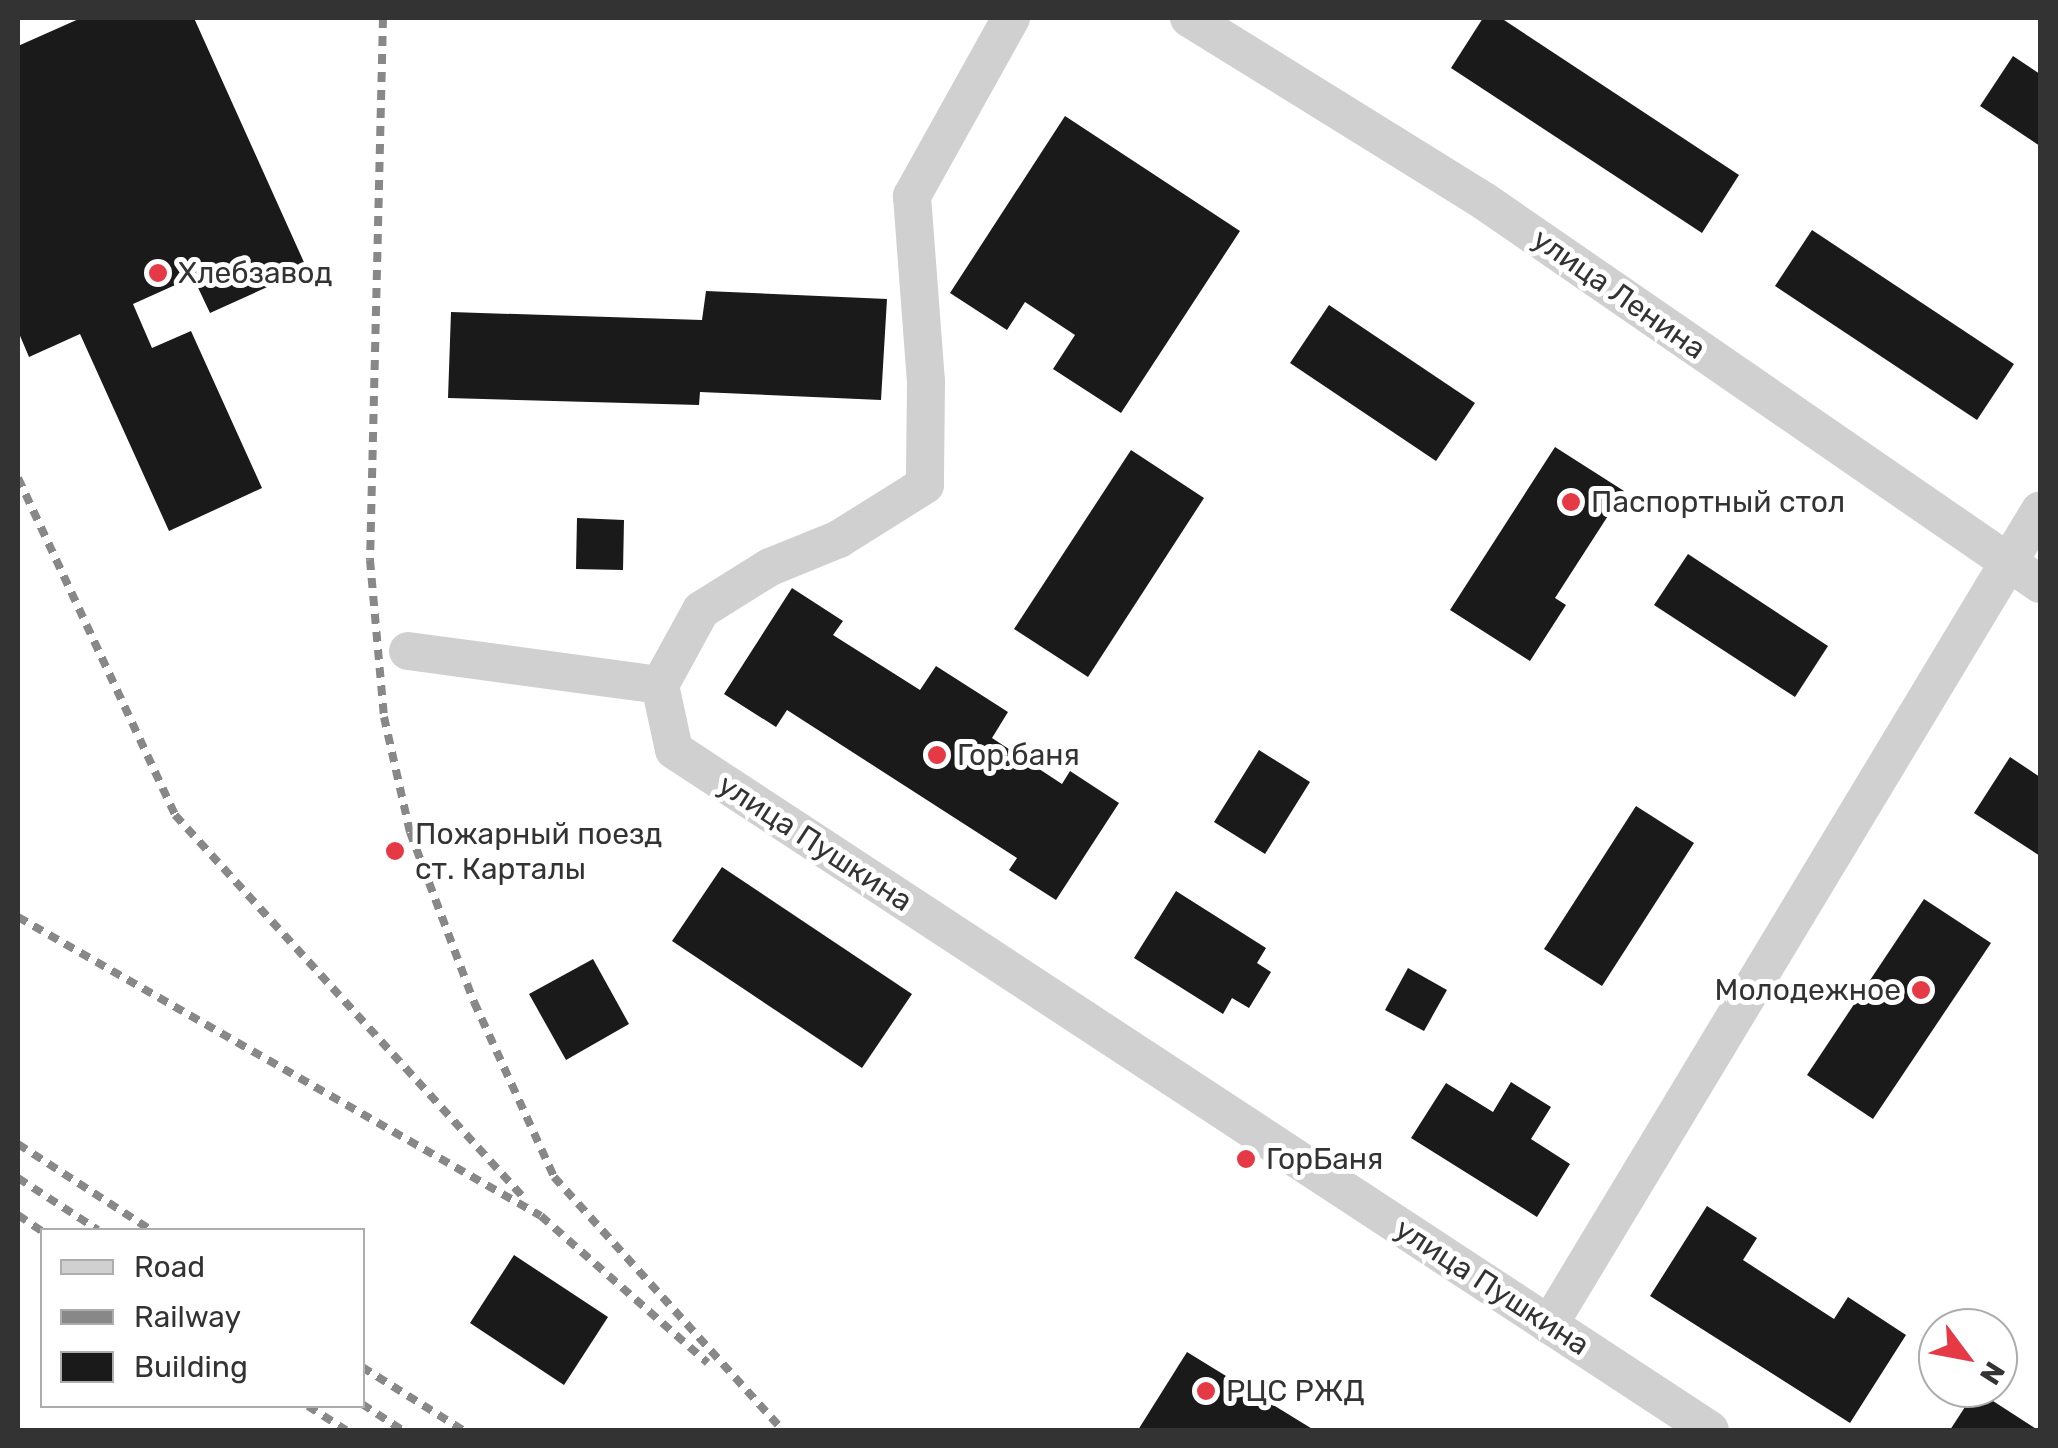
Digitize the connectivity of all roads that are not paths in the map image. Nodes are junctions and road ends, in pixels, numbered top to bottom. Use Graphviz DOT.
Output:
graph roads {
  1 [pos="1011,18"];
  2 [pos="1189,18"];
  3 [pos="2040,510"];
  4 [pos="2027,575"];
  5 [pos="408,651"];
  6 [pos="660,685"];
  7 [pos="1549,1324"];
  8 [pos="1710,1430"];
  1 -- 6 [label="street"];
  2 -- 4 [label="street, улица Ленина"];
  3 -- 4 [label="street"];
  4 -- 7 [label="street"];
  5 -- 6 [label="street"];
  6 -- 7 [label="street, улица Пушкина"];
  7 -- 8 [label="street, улица Пушкина"];
}
